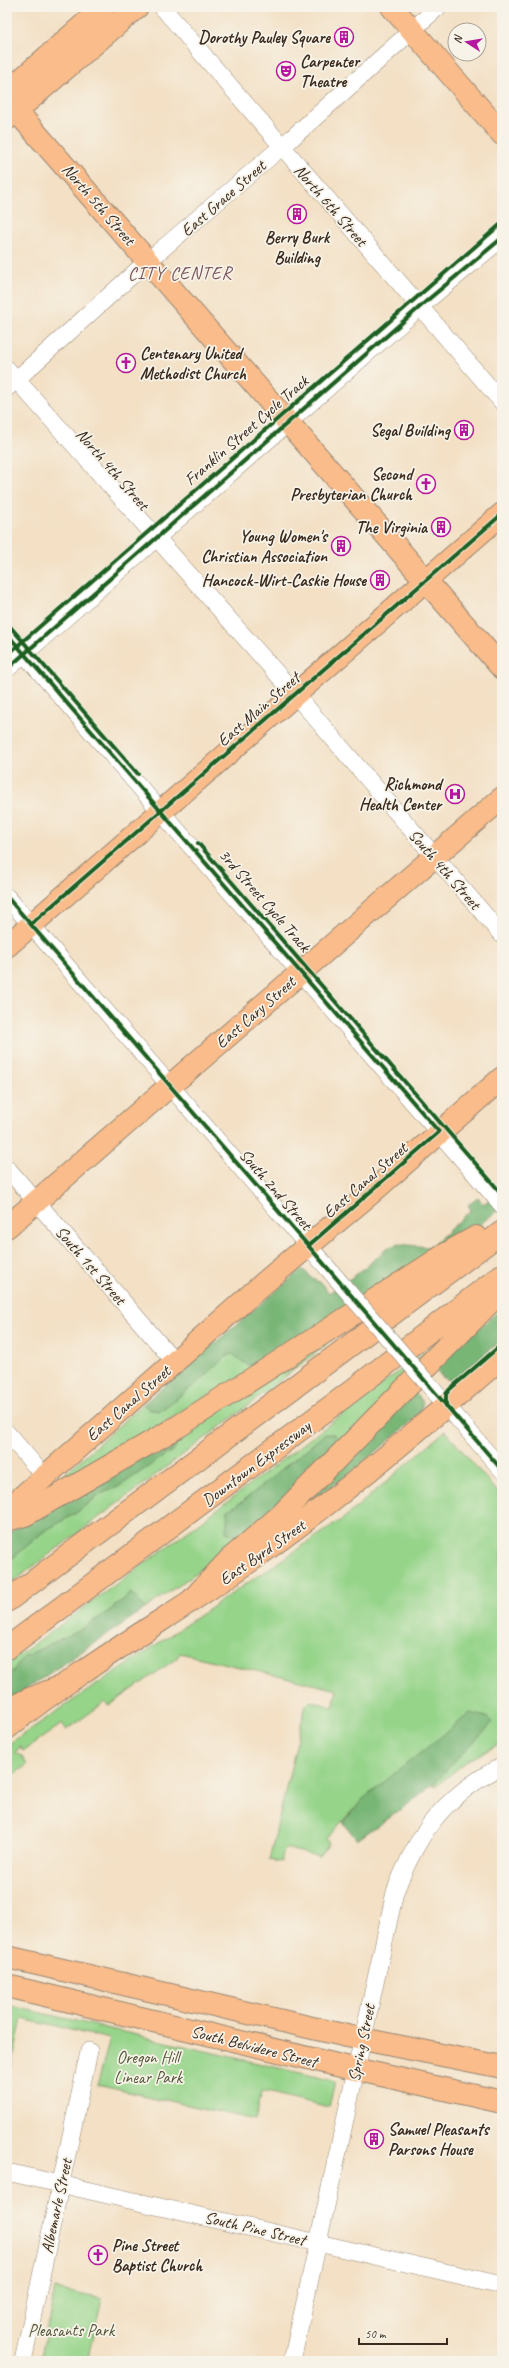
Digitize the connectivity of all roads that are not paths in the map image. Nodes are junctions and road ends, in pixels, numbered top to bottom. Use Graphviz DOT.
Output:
graph roads {
  1 [pos="104,7"];
  2 [pos="137,7"];
  3 [pos="162,7"];
  4 [pos="392,7"];
  5 [pos="438,7"];
  6 [pos="412,30"];
  7 [pos="7,92"];
  8 [pos="10,110"];
  9 [pos="502,134"];
  10 [pos="282,146"];
  11 [pos="502,238"];
  12 [pos="149,261"];
  13 [pos="420,307"];
  14 [pos="10,378"];
  15 [pos="502,402"];
  16 [pos="288,422"];
  17 [pos="502,514"];
  18 [pos="157,539"];
  19 [pos="426,580"];
  20 [pos="7,634"];
  21 [pos="24,654"];
  22 [pos="502,668"];
  23 [pos="7,669"];
  24 [pos="295,694"];
  25 [pos="502,798"];
  26 [pos="161,811"];
  27 [pos="434,856"];
  28 [pos="7,897"];
  29 [pos="31,924"];
  30 [pos="502,935"];
  31 [pos="7,946"];
  32 [pos="301,972"];
  33 [pos="502,1078"];
  34 [pos="169,1086"];
  35 [pos="439,1132"];
  36 [pos="7,1168"];
  37 [pos="36,1202"];
  38 [pos="502,1205"];
  39 [pos="502,1224"];
  40 [pos="7,1227"];
  41 [pos="502,1232"];
  42 [pos="308,1246"];
  43 [pos="502,1275"];
  44 [pos="502,1290"];
  45 [pos="502,1357"];
  46 [pos="175,1362"];
  47 [pos="446,1406"];
  48 [pos="7,1433"];
  49 [pos="502,1470"];
  50 [pos="44,1476"];
  51 [pos="7,1510"];
  52 [pos="7,1520"];
  53 [pos="7,1601"];
  54 [pos="191,1601"];
  55 [pos="7,1648"];
  56 [pos="60,1687"];
  57 [pos="7,1710"];
  58 [pos="7,1728"];
  59 [pos="502,1766"];
  60 [pos="7,1957"];
  61 [pos="7,1986"];
  62 [pos="362,2039"];
  63 [pos="89,2051"];
  64 [pos="502,2067"];
  65 [pos="355,2070"];
  66 [pos="502,2102"];
  67 [pos="7,2172"];
  68 [pos="61,2185"];
  69 [pos="318,2242"];
  70 [pos="502,2285"];
  71 [pos="23,2361"];
  72 [pos="292,2361"];
  1 -- 7 [label="main road"];
  2 -- 8 [label="main road"];
  3 -- 10 [label="street, North 6th Street"];
  4 -- 6 [label="main road"];
  5 -- 6 [label="street, East Grace Street"];
  6 -- 9 [label="main road"];
  6 -- 10 [label="street, East Grace Street"];
  8 -- 12 [label="main road, North 5th Street"];
  10 -- 12 [label="street, East Grace Street"];
  10 -- 13 [label="street, North 6th Street"];
  11 -- 13 [label="street"];
  12 -- 14 [label="street, East Grace Street"];
  12 -- 16 [label="main road, North 5th Street"];
  13 -- 15 [label="street, North 6th Street"];
  13 -- 16 [label="street"];
  14 -- 18 [label="street, North 4th Street"];
  16 -- 18 [label="street"];
  16 -- 19 [label="main road, North 5th Street"];
  17 -- 19 [label="main road, East Main Street"];
  18 -- 21 [label="street"];
  18 -- 24 [label="street, North 4th Street"];
  19 -- 22 [label="main road, North 5th Street"];
  19 -- 24 [label="main road, East Main Street"];
  20 -- 21 [label="street"];
  21 -- 23 [label="street"];
  21 -- 26 [label="street"];
  24 -- 26 [label="main road, East Main Street"];
  24 -- 27 [label="street, South 4th Street"];
  25 -- 27 [label="main road, East Cary Street"];
  26 -- 29 [label="main road, East Main Street"];
  26 -- 32 [label="street"];
  27 -- 30 [label="street, South 4th Street"];
  27 -- 32 [label="main road, East Cary Street"];
  28 -- 29 [label="street, South 2nd Street"];
  29 -- 31 [label="main road, East Main Street"];
  29 -- 34 [label="street, South 2nd Street"];
  32 -- 34 [label="main road, East Cary Street"];
  32 -- 35 [label="street"];
  33 -- 35 [label="main road, East Canal Street"];
  34 -- 37 [label="main road, East Cary Street"];
  34 -- 42 [label="street, South 2nd Street"];
  35 -- 38 [label="street"];
  35 -- 42 [label="main road, East Canal Street"];
  36 -- 37 [label="street, South 1st Street"];
  37 -- 40 [label="main road, East Cary Street"];
  37 -- 46 [label="street, South 1st Street"];
  39 -- 52 [label="main road"];
  41 -- 53 [label="main road"];
  42 -- 46 [label="main road, East Canal Street"];
  42 -- 47 [label="street, South 2nd Street, bridge"];
  43 -- 55 [label="main road, Downtown Expressway"];
  44 -- 54 [label="main road"];
  45 -- 47 [label="main road, East Byrd Street"];
  46 -- 50 [label="main road, East Canal Street"];
  47 -- 49 [label="street, South 2nd Street"];
  47 -- 54 [label="main road, East Byrd Street"];
  48 -- 50 [label="street"];
  50 -- 51 [label="main road, East Canal Street"];
  54 -- 56 [label="main road, East Byrd Street"];
  56 -- 57 [label="main road"];
  56 -- 58 [label="main road, East Byrd Street"];
  59 -- 62 [label="street, Spring Street"];
  60 -- 62 [label="main road, South Belvidere Street"];
  61 -- 65 [label="main road, South Belvidere Street"];
  62 -- 64 [label="main road, South Belvidere Street"];
  62 -- 65 [label="street, Spring Street"];
  63 -- 68 [label="street, Albemarle Street"];
  65 -- 66 [label="main road, South Belvidere Street"];
  65 -- 69 [label="street, Spring Street"];
  67 -- 68 [label="street, South Pine Street"];
  68 -- 69 [label="street, South Pine Street"];
  68 -- 71 [label="street, Albemarle Street"];
  69 -- 70 [label="street, South Pine Street"];
  69 -- 72 [label="street, Spring Street"];
}
